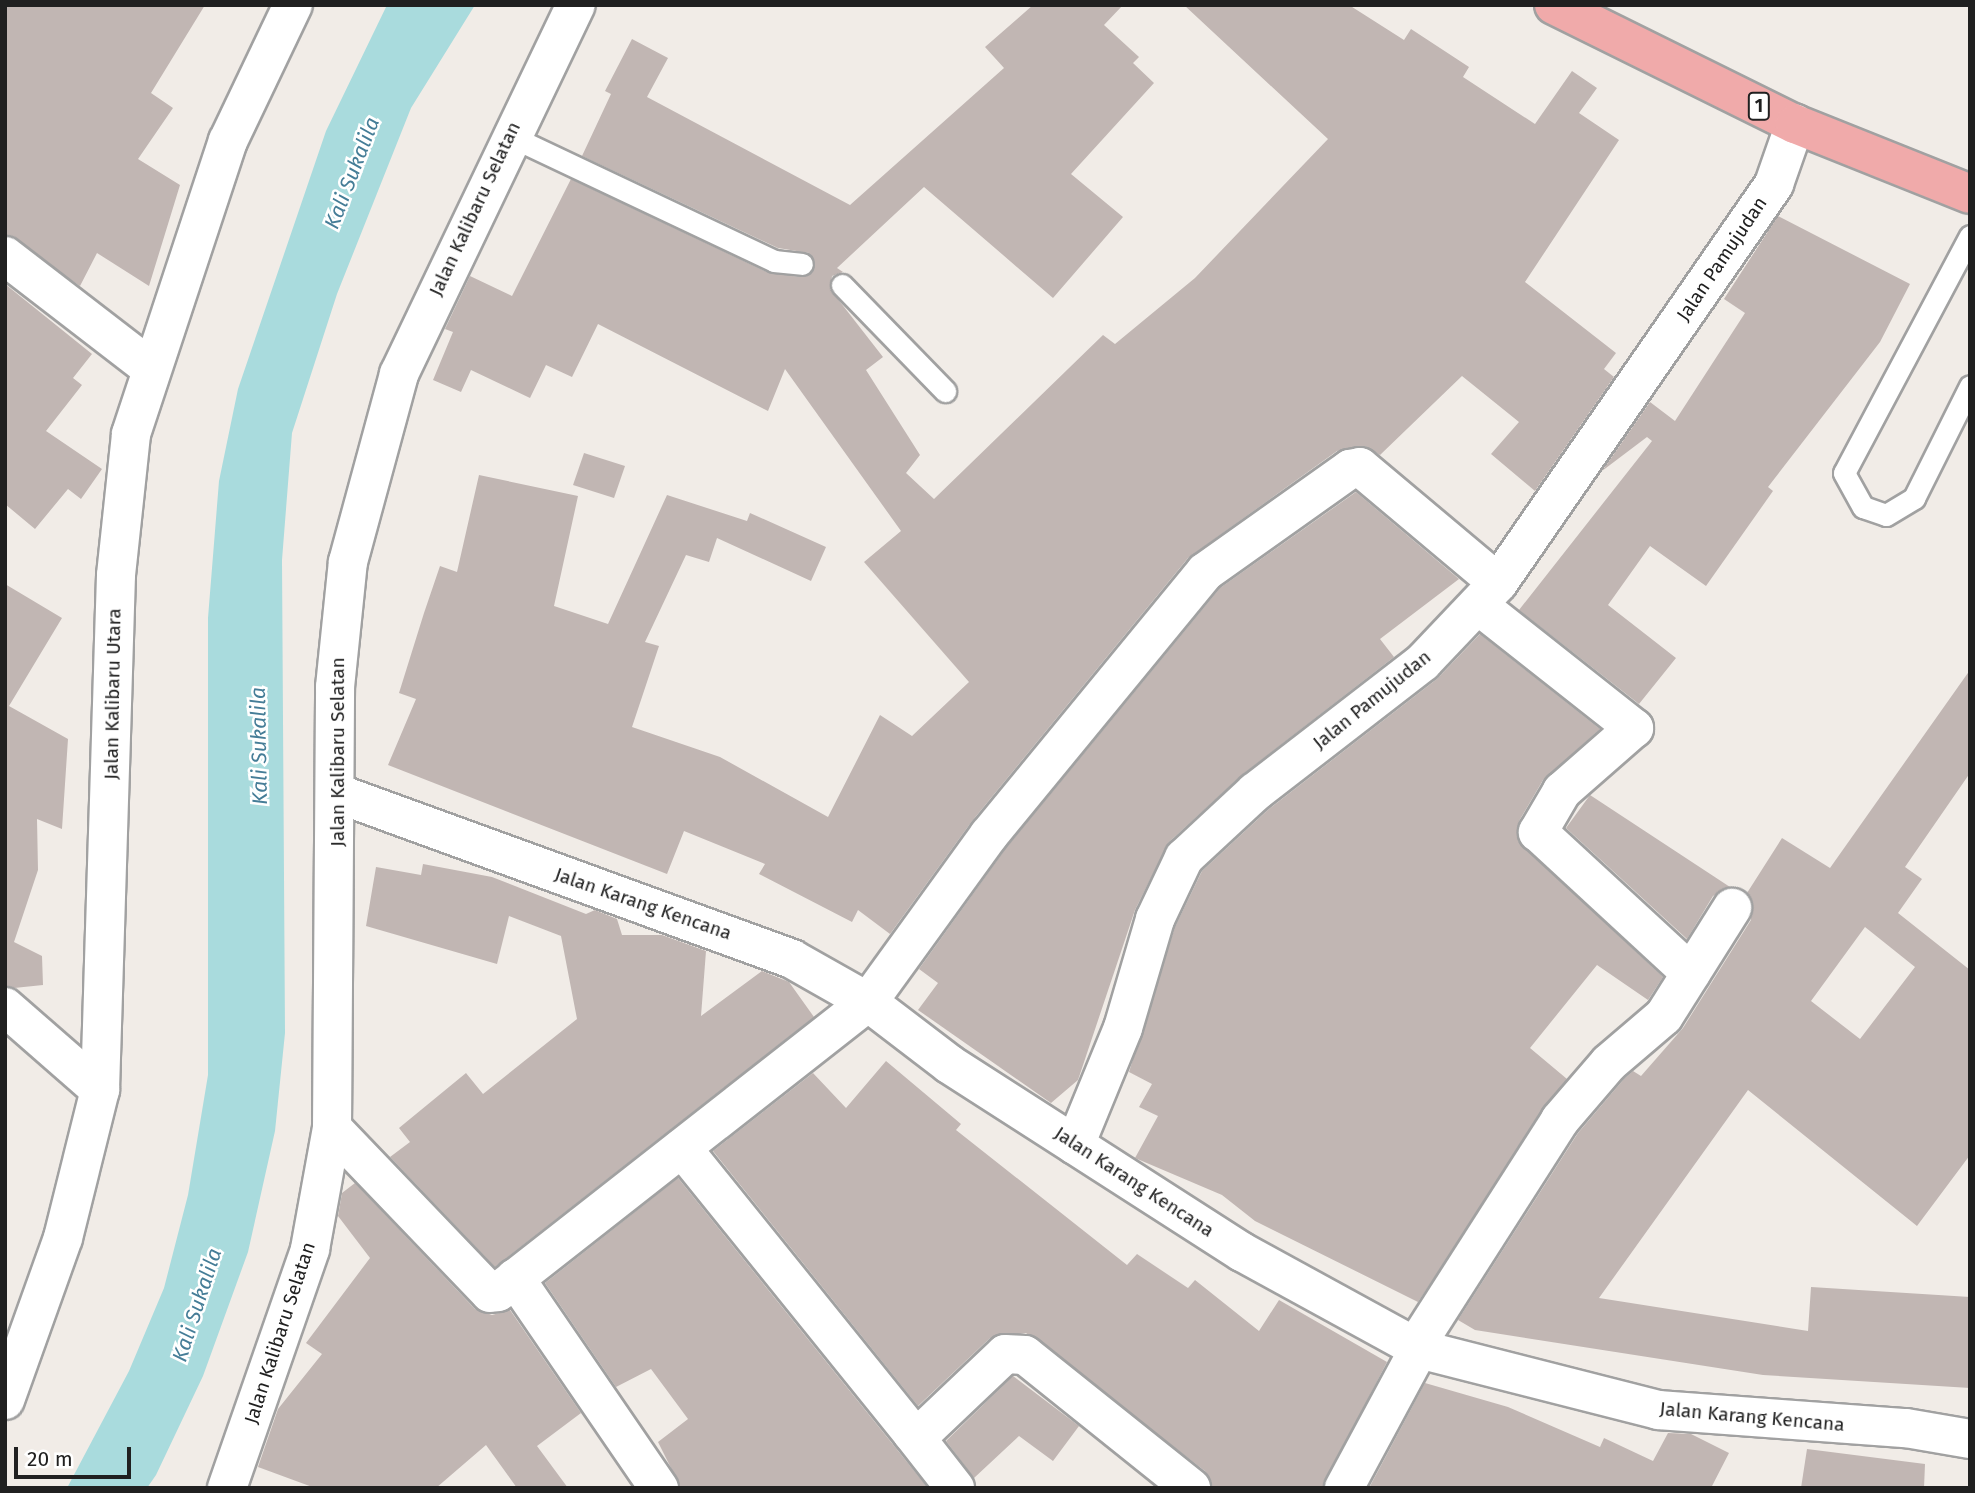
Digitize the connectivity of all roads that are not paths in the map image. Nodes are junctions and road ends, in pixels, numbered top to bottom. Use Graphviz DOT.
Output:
graph roads {
  1 [pos="293,5"];
  2 [pos="576,5"];
  3 [pos="1554,5"];
  4 [pos="1795,124"];
  5 [pos="508,135"];
  6 [pos="1970,194"];
  7 [pos="1970,236"];
  8 [pos="5,256"];
  9 [pos="802,264"];
  10 [pos="842,285"];
  11 [pos="149,367"];
  12 [pos="1970,386"];
  13 [pos="944,391"];
  14 [pos="1488,594"];
  15 [pos="339,794"];
  16 [pos="1732,908"];
  17 [pos="1690,973"];
  18 [pos="868,1002"];
  19 [pos="5,1007"];
  20 [pos="100,1090"];
  21 [pos="332,1129"];
  22 [pos="1075,1145"];
  23 [pos="682,1148"];
  24 [pos="515,1278"];
  25 [pos="1417,1348"];
  26 [pos="6,1396"];
  27 [pos="912,1433"];
  28 [pos="1970,1439"];
  29 [pos="235,1485"];
  30 [pos="659,1488"];
  31 [pos="955,1488"];
  32 [pos="1191,1488"];
  33 [pos="1344,1488"];
  1 -- 11 [label="street, Jalan Kalibaru Utara"];
  2 -- 5 [label="street, Jalan Kalibaru Selatan"];
  3 -- 4 [label="highway, 1"];
  4 -- 6 [label="highway, 1"];
  4 -- 14 [label="street, Jalan Pamujudan"];
  5 -- 9 [label="lane"];
  5 -- 15 [label="street, Jalan Kalibaru Selatan"];
  7 -- 12 [label="lane"];
  8 -- 11 [label="street"];
  10 -- 13 [label="lane"];
  11 -- 20 [label="street, Jalan Kalibaru Utara"];
  14 -- 17 [label="street"];
  14 -- 18 [label="street"];
  14 -- 22 [label="street, Jalan Pamujudan"];
  15 -- 18 [label="street, Jalan Karang Kencana"];
  15 -- 21 [label="street, Jalan Kalibaru Selatan"];
  16 -- 17 [label="street"];
  17 -- 25 [label="street"];
  18 -- 22 [label="street, Jalan Karang Kencana"];
  18 -- 23 [label="street"];
  19 -- 20 [label="street"];
  20 -- 26 [label="street, Jalan Kalibaru Utara"];
  21 -- 24 [label="street"];
  21 -- 29 [label="street, Jalan Kalibaru Selatan"];
  22 -- 25 [label="street, Jalan Karang Kencana"];
  23 -- 24 [label="street"];
  23 -- 27 [label="street"];
  24 -- 30 [label="street"];
  25 -- 28 [label="street, Jalan Karang Kencana"];
  25 -- 33 [label="street"];
  27 -- 31 [label="street"];
  27 -- 32 [label="street"];
}
